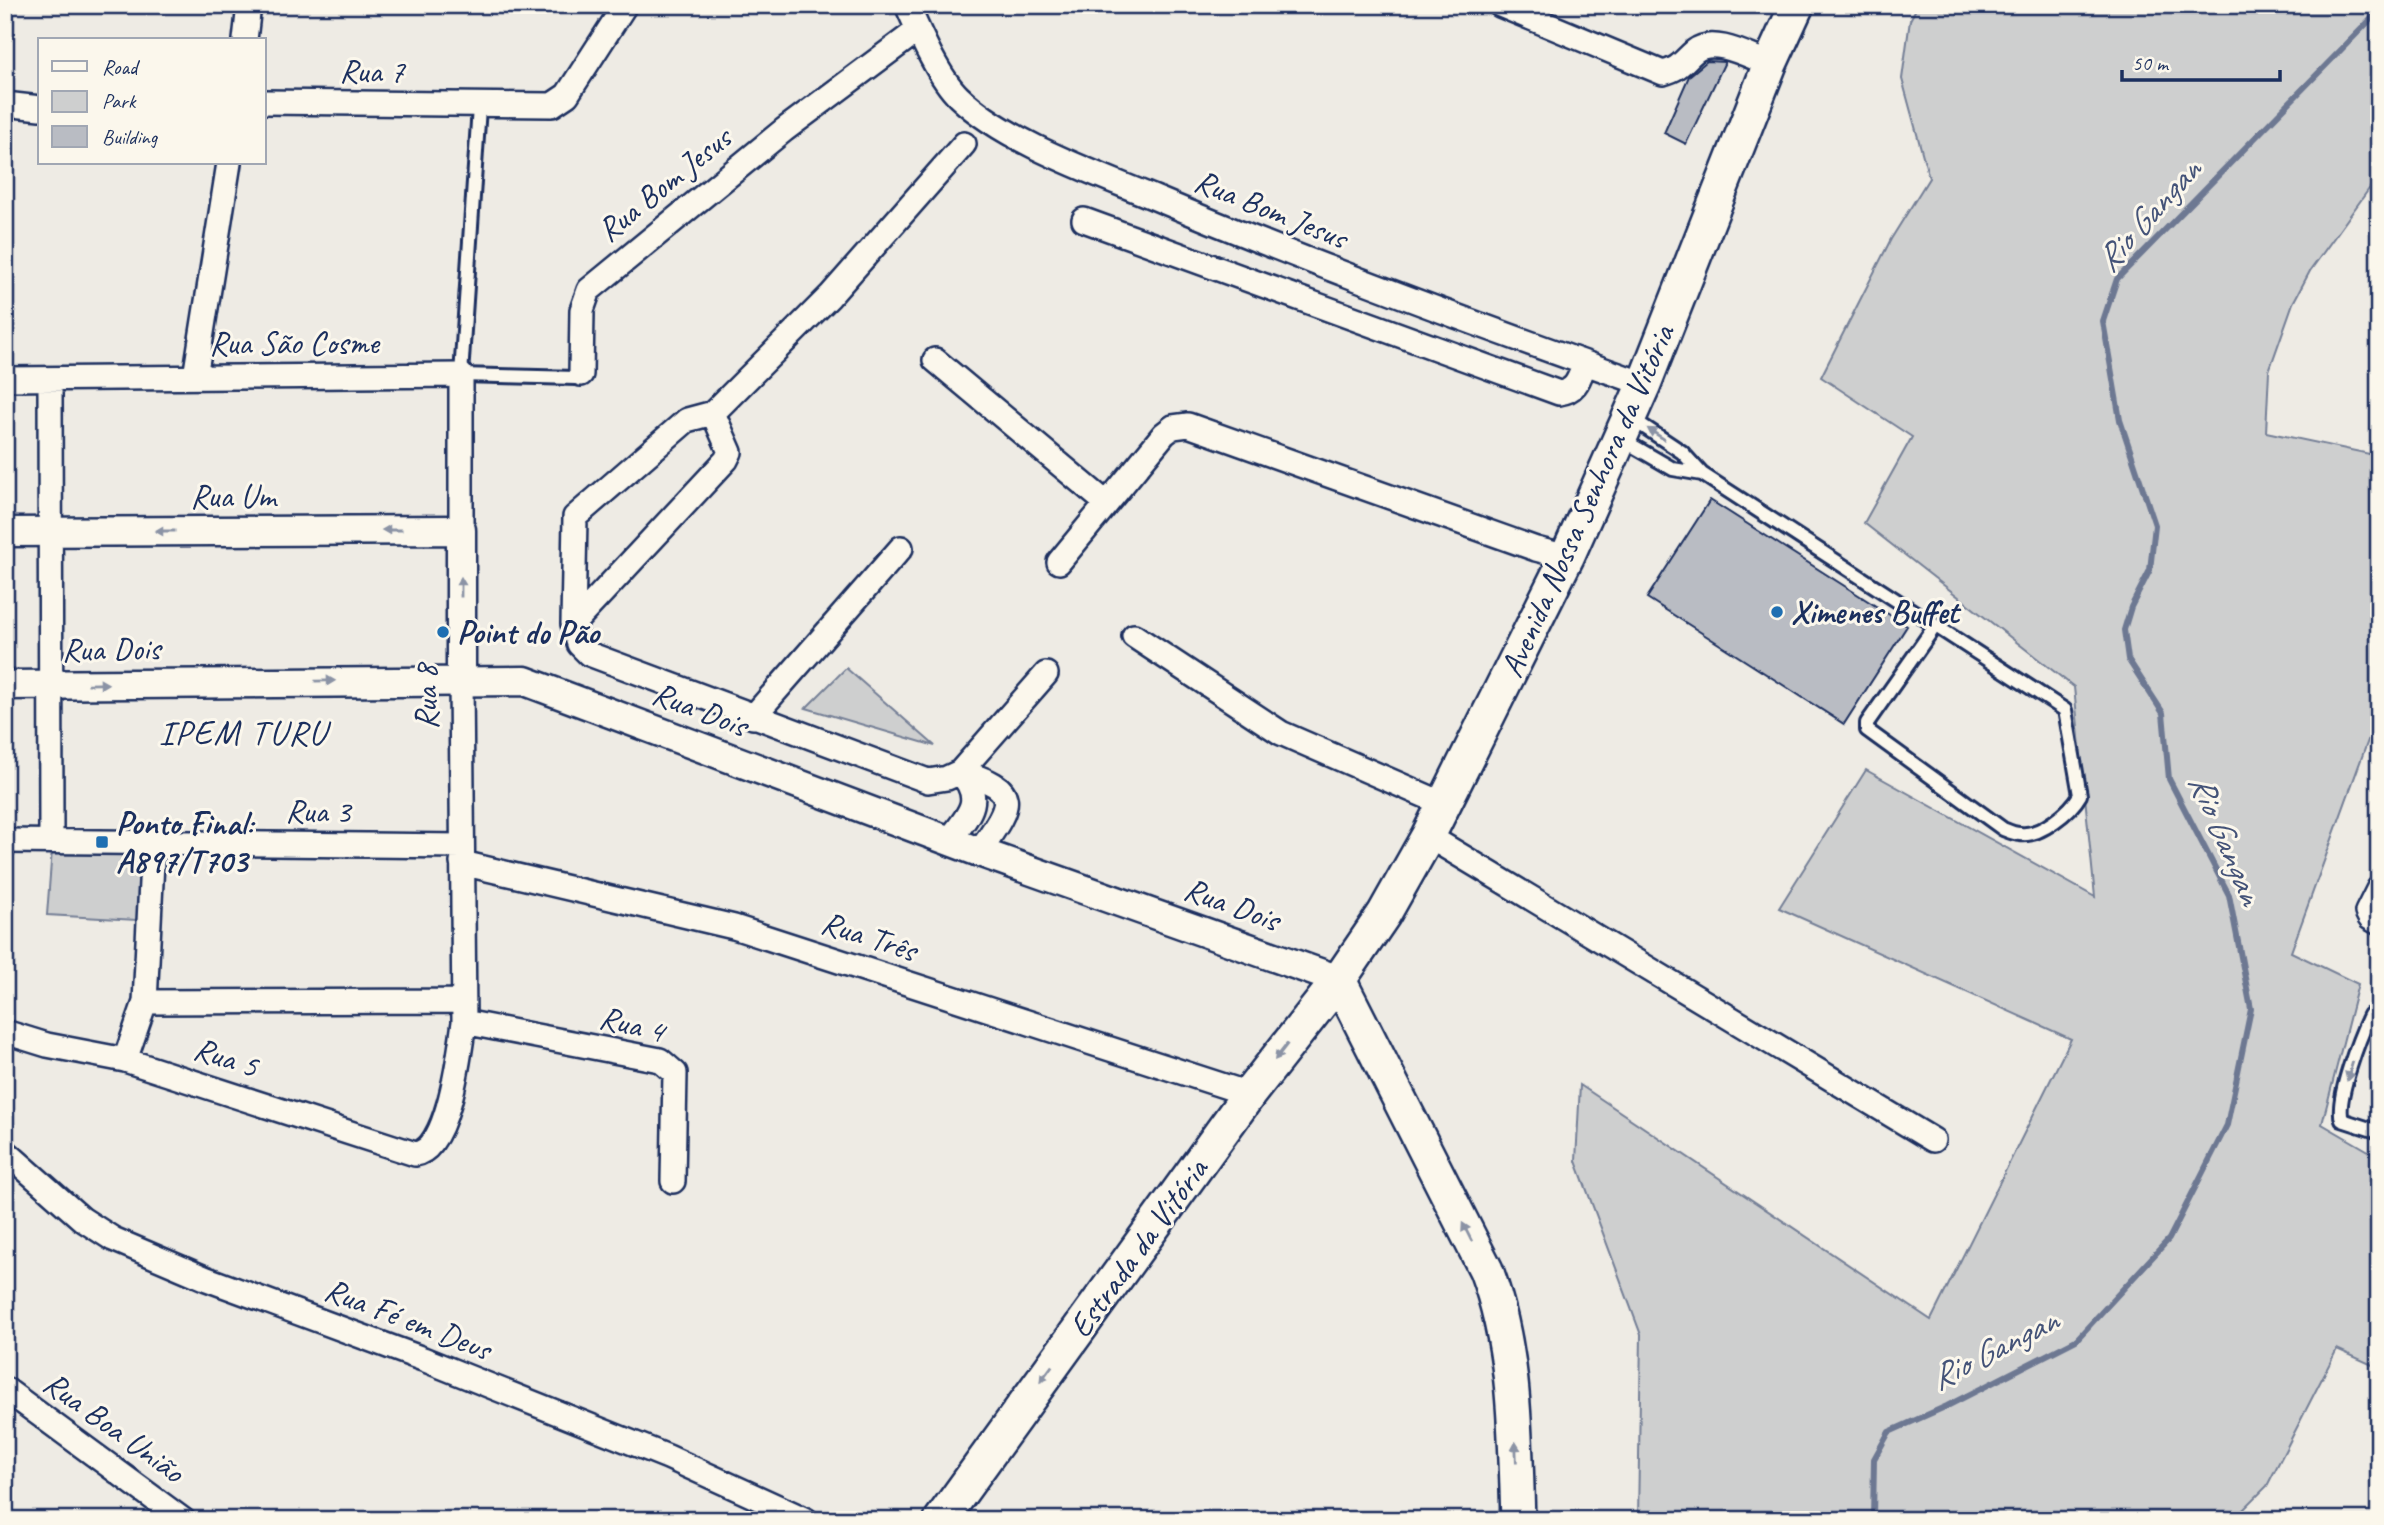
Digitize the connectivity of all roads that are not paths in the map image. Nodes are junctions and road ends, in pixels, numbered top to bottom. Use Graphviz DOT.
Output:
graph roads {
  1 [pos="249,5"];
  2 [pos="625,5"];
  3 [pos="907,5"];
  4 [pos="1500,5"];
  5 [pos="1797,5"];
  6 [pos="918,30"];
  7 [pos="245,38"];
  8 [pos="1770,64"];
  9 [pos="266,102"];
  10 [pos="5,104"];
  11 [pos="479,107"];
  12 [pos="38,108"];
  13 [pos="964,145"];
  14 [pos="229,164"];
  15 [pos="1084,220"];
  16 [pos="934,360"];
  17 [pos="1585,363"];
  18 [pos="581,374"];
  19 [pos="461,375"];
  20 [pos="195,377"];
  21 [pos="5,379"];
  22 [pos="50,379"];
  23 [pos="1644,384"];
  24 [pos="713,413"];
  25 [pos="1625,428"];
  26 [pos="1702,474"];
  27 [pos="1106,503"];
  28 [pos="461,530"];
  29 [pos="5,532"];
  30 [pos="50,532"];
  31 [pos="901,548"];
  32 [pos="1567,557"];
  33 [pos="1059,562"];
  34 [pos="573,624"];
  35 [pos="1935,626"];
  36 [pos="1134,636"];
  37 [pos="1046,674"];
  38 [pos="461,679"];
  39 [pos="5,685"];
  40 [pos="51,685"];
  41 [pos="753,717"];
  42 [pos="960,772"];
  43 [pos="1444,804"];
  44 [pos="1428,836"];
  45 [pos="5,841"];
  46 [pos="51,841"];
  47 [pos="950,841"];
  48 [pos="153,842"];
  49 [pos="979,852"];
  50 [pos="462,855"];
  51 [pos="2379,888"];
  52 [pos="2379,923"];
  53 [pos="1339,980"];
  54 [pos="145,1002"];
  55 [pos="1314,1010"];
  56 [pos="463,1012"];
  57 [pos="2379,1015"];
  58 [pos="1356,1016"];
  59 [pos="5,1032"];
  60 [pos="125,1060"];
  61 [pos="1249,1094"];
  62 [pos="2379,1132"];
  63 [pos="1933,1140"];
  64 [pos="5,1151"];
  65 [pos="423,1153"];
  66 [pos="673,1181"];
  67 [pos="5,1389"];
  68 [pos="183,1520"];
  69 [pos="806,1520"];
  70 [pos="941,1520"];
  71 [pos="1518,1520"];
  1 -- 7 [label="street"];
  2 -- 11 [label="street, Rua 7"];
  3 -- 6 [label="street, Rua Bom Jesus"];
  4 -- 8 [label="street"];
  5 -- 8 [label="main road, Avenida Nossa Senhora da Vitória"];
  6 -- 17 [label="street, Rua Bom Jesus"];
  6 -- 18 [label="street, Rua Bom Jesus"];
  8 -- 23 [label="main road, Avenida Nossa Senhora da Vitória"];
  9 -- 11 [label="street, Rua 7"];
  10 -- 12 [label="street"];
  11 -- 19 [label="lane, Rua 8"];
  13 -- 24 [label="street"];
  14 -- 20 [label="street"];
  15 -- 17 [label="street"];
  16 -- 27 [label="street"];
  17 -- 23 [label="street, Rua Bom Jesus"];
  18 -- 19 [label="lane, Rua São Cosme"];
  19 -- 20 [label="street, Rua São Cosme"];
  19 -- 28 [label="street, Rua 8"];
  20 -- 22 [label="street, Rua São Cosme"];
  21 -- 22 [label="street, Rua São Cosme"];
  22 -- 30 [label="street"];
  23 -- 25 [label="main road, Avenida Nossa Senhora da Vitória"];
  24 -- 34 [label="street"];
  24 -- 34 [label="street"];
  26 -- 25 [label="lane, one-way"];
  25 -- 26 [label="lane"];
  25 -- 32 [label="main road, Avenida Nossa Senhora da Vitória"];
  26 -- 35 [label="lane"];
  27 -- 32 [label="street"];
  27 -- 33 [label="street"];
  28 -- 30 [label="street, Rua Um, one-way"];
  38 -- 28 [label="street, Rua 8, one-way"];
  29 -- 30 [label="street, Rua Um"];
  30 -- 40 [label="street"];
  31 -- 41 [label="street"];
  32 -- 43 [label="main road, Avenida Nossa Senhora da Vitória"];
  34 -- 41 [label="street"];
  35 -- 35 [label="lane"];
  36 -- 43 [label="street"];
  37 -- 42 [label="street"];
  40 -- 38 [label="street, Rua Dois, one-way"];
  38 -- 47 [label="street, Rua Dois"];
  38 -- 50 [label="street, Rua 8"];
  39 -- 40 [label="street, Rua Dois"];
  40 -- 46 [label="street"];
  41 -- 42 [label="street"];
  42 -- 47 [label="street"];
  42 -- 49 [label="street"];
  43 -- 44 [label="main road, Avenida Nossa Senhora da Vitória"];
  44 -- 53 [label="main road, Avenida Nossa Senhora da Vitória"];
  44 -- 63 [label="street"];
  45 -- 46 [label="street, Rua 3"];
  46 -- 48 [label="street, Rua 3"];
  47 -- 49 [label="street, Rua Dois"];
  48 -- 50 [label="street, Rua 3"];
  48 -- 54 [label="street"];
  49 -- 53 [label="street, Rua Dois"];
  50 -- 56 [label="street, Rua 8"];
  50 -- 61 [label="street, Rua Três"];
  51 -- 52 [label="street"];
  53 -- 55 [label="main road, Estrada da Vitória"];
  53 -- 58 [label="main road"];
  54 -- 56 [label="street, Rua 4"];
  54 -- 60 [label="street"];
  55 -- 58 [label="main road"];
  55 -- 61 [label="main road, Estrada da Vitória, one-way"];
  56 -- 65 [label="street, Rua 8"];
  56 -- 66 [label="street, Rua 4"];
  57 -- 62 [label="lane, one-way"];
  71 -- 58 [label="main road, one-way"];
  59 -- 60 [label="street, Rua 5"];
  60 -- 65 [label="street, Rua 5"];
  61 -- 70 [label="main road, Estrada da Vitória, one-way"];
  64 -- 69 [label="street, Rua Fé em Deus"];
  67 -- 68 [label="street, Rua Boa União"];
}
